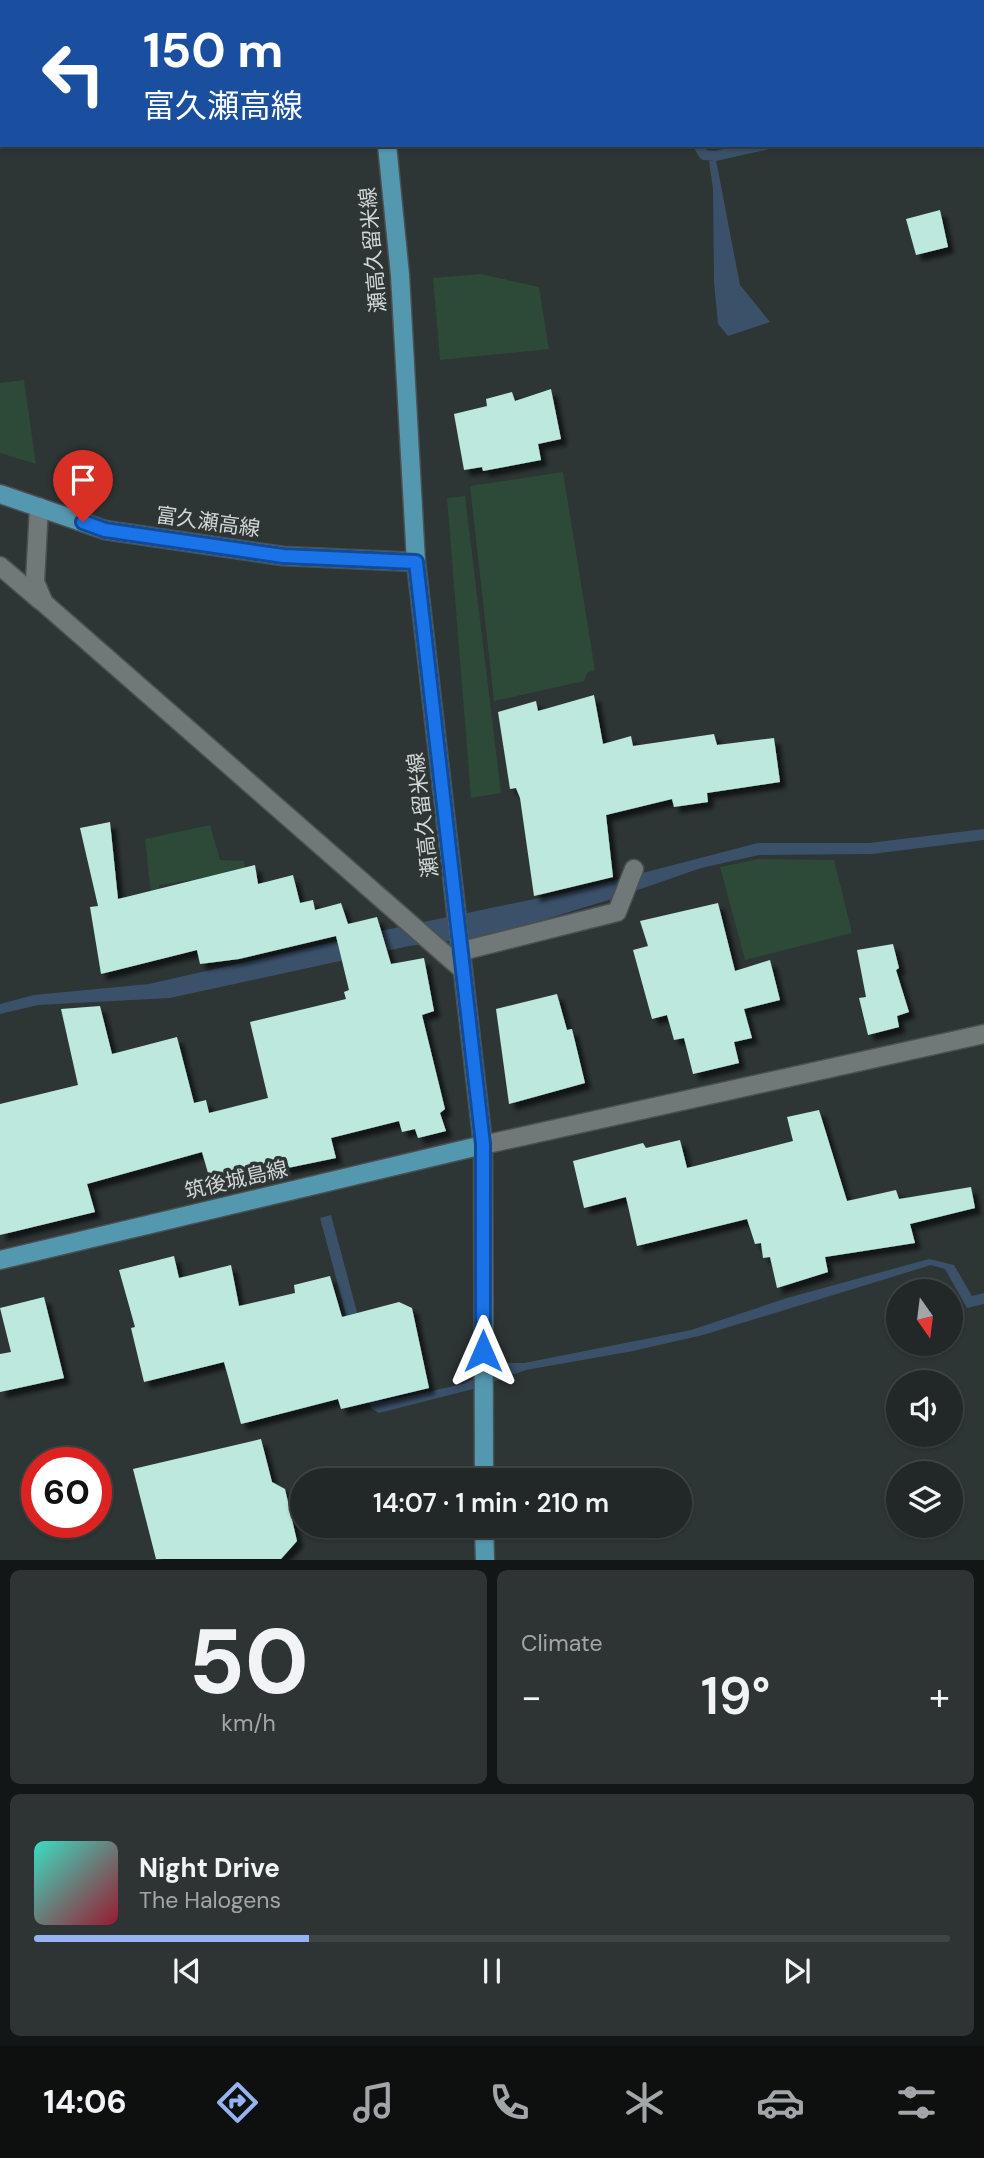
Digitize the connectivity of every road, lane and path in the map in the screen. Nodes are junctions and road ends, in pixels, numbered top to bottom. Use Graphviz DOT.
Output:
graph roads {
  1 [pos="387,147"];
  2 [pos="0,494"];
  3 [pos="38,507"];
  4 [pos="416,562"];
  5 [pos="0,566"];
  6 [pos="44,603"];
  7 [pos="634,869"];
  8 [pos="461,951"];
  9 [pos="463,970"];
  10 [pos="984,1034"];
  11 [pos="483,1144"];
  12 [pos="0,1259"];
  13 [pos="484,1468"];
  14 [pos="484,1538"];
  15 [pos="485,1559"];
  1 -- 4 [label="main road, 瀬高久留米線"];
  2 -- 3 [label="main road, 富久瀬高線"];
  3 -- 4 [label="main road, 富久瀬高線"];
  3 -- 6 [label="street"];
  4 -- 8 [label="main road, 瀬高久留米線"];
  5 -- 6 [label="street"];
  6 -- 9 [label="street"];
  7 -- 8 [label="street"];
  8 -- 9 [label="main road, 瀬高久留米線"];
  9 -- 11 [label="main road, 瀬高久留米線"];
  10 -- 11 [label="street"];
  11 -- 12 [label="main road, 筑後城島線"];
  11 -- 13 [label="main road, 瀬高久留米線"];
  14 -- 15 [label="main road"];
}
